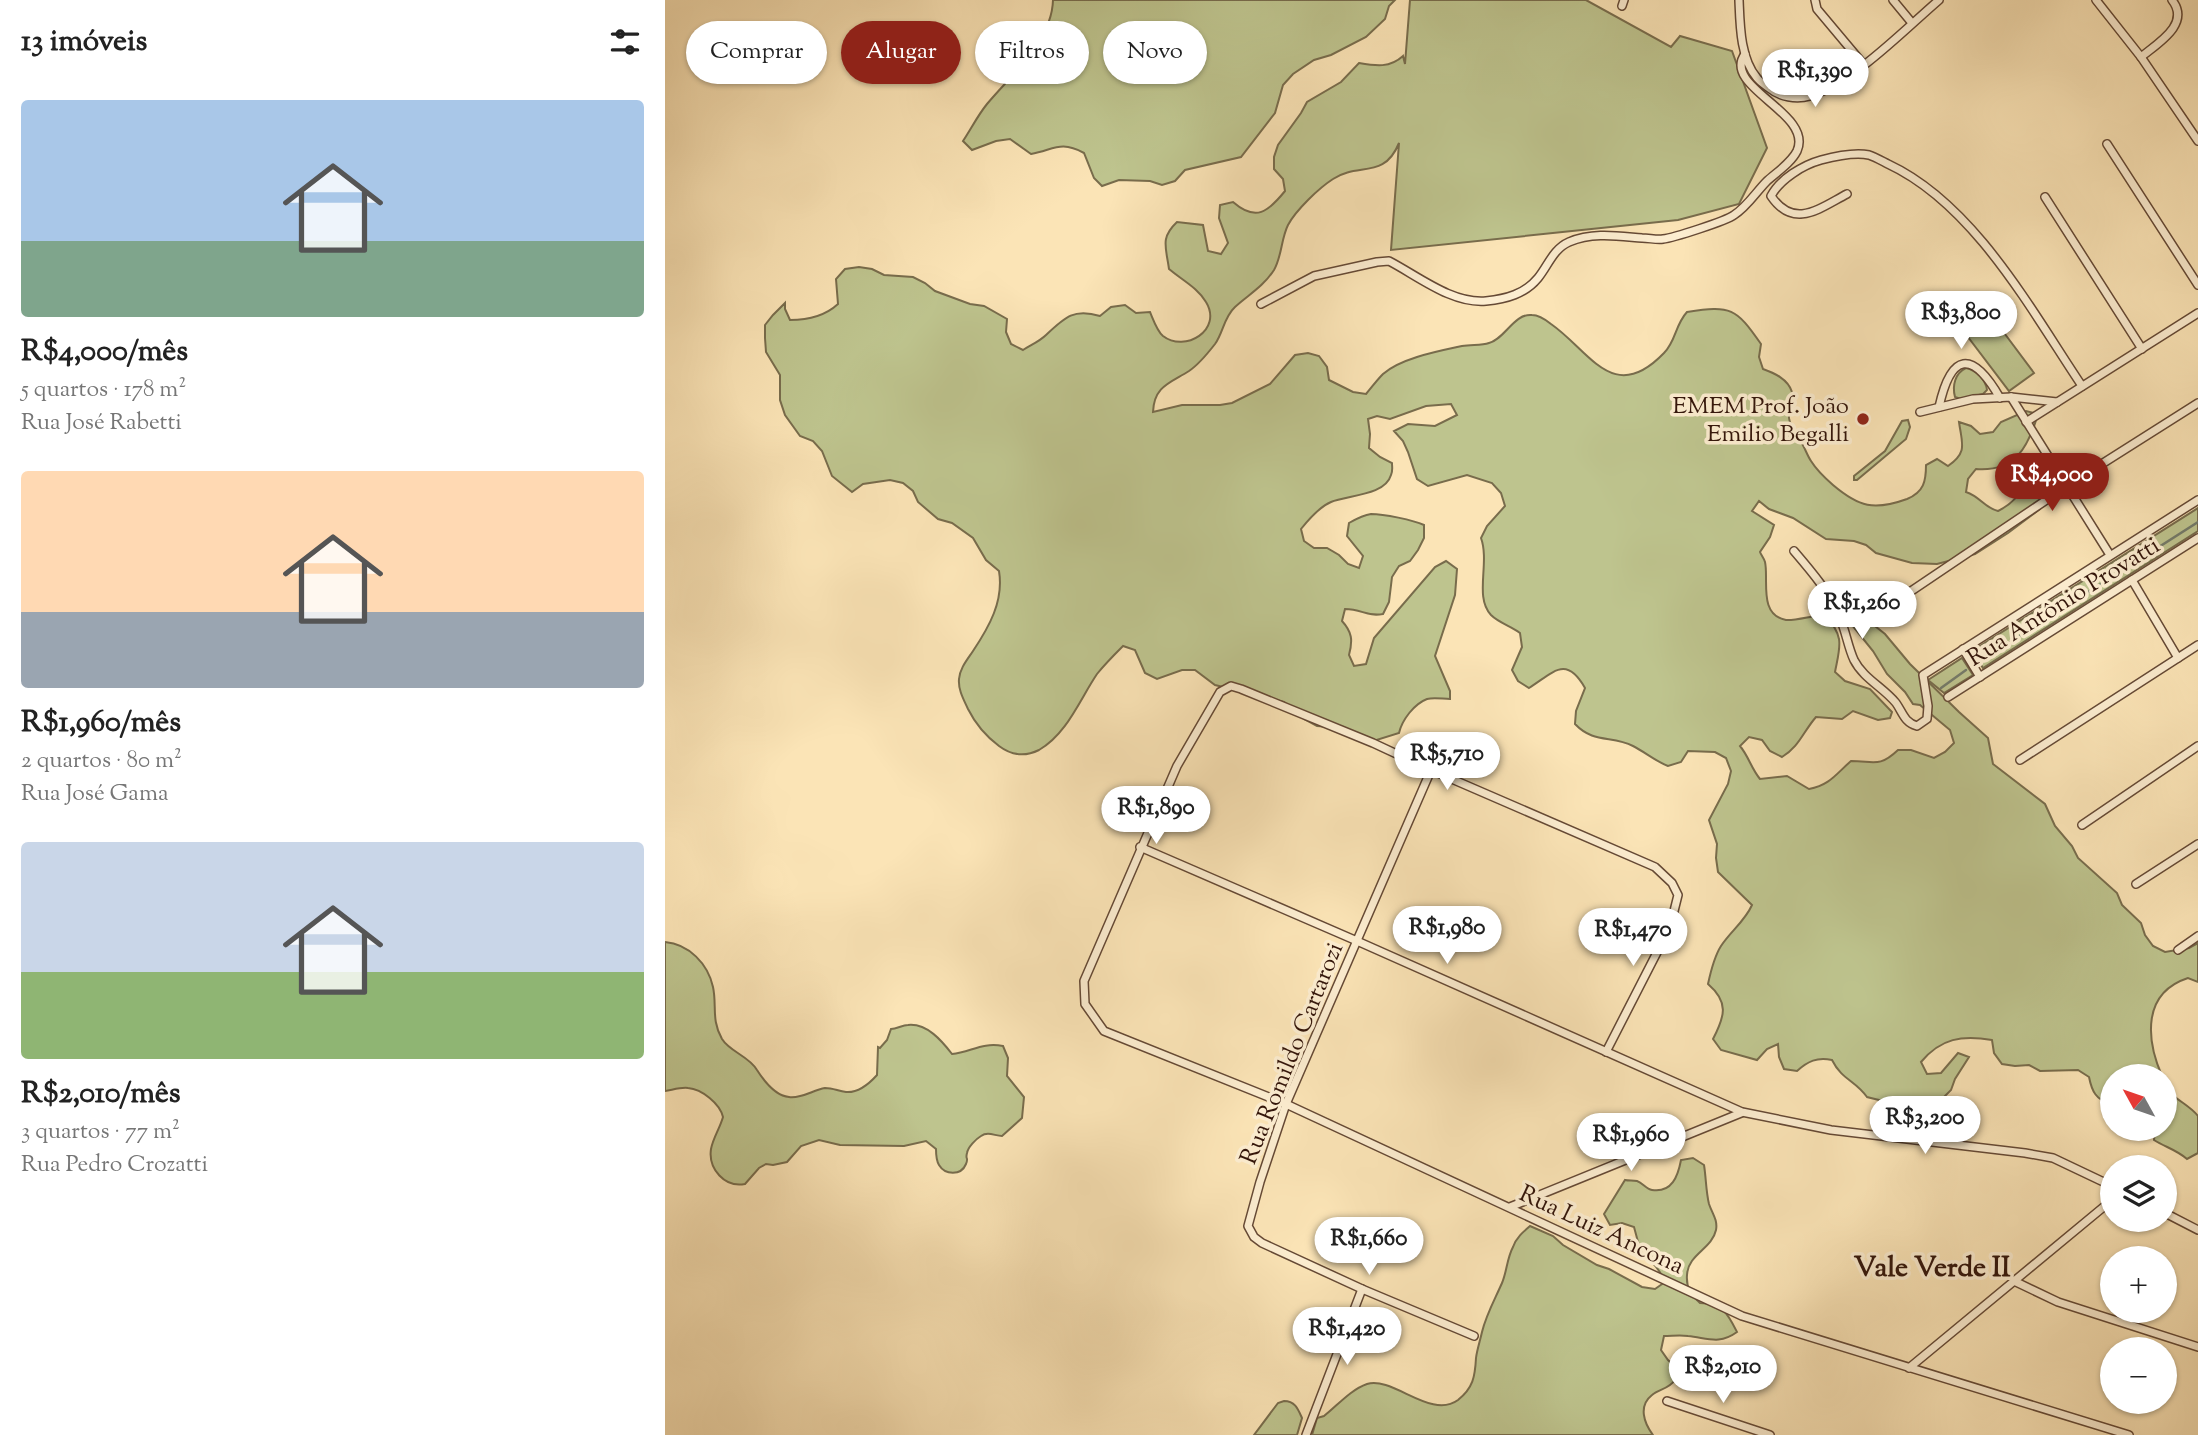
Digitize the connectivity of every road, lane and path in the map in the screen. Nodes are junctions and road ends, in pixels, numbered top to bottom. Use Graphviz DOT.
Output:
graph roads {
  1 [pos="1739,0"];
  2 [pos="1826,0"];
  3 [pos="1893,0"];
  4 [pos="1939,0"];
  5 [pos="2096,0"];
  6 [pos="2172,0"];
  7 [pos="1816,4"];
  8 [pos="1912,23"];
  9 [pos="1745,54"];
  10 [pos="2141,57"];
  11 [pos="1864,65"];
  12 [pos="2198,141"];
  13 [pos="2107,144"];
  14 [pos="1847,194"];
  15 [pos="2045,197"];
  16 [pos="2198,285"];
  17 [pos="1261,304"];
  18 [pos="2198,313"];
  19 [pos="2142,349"];
  20 [pos="2082,386"];
  21 [pos="2011,397"];
  22 [pos="2000,398"];
  23 [pos="2057,402"];
  24 [pos="2198,403"];
  25 [pos="1939,407"];
  26 [pos="1920,412"];
  27 [pos="2026,422"];
  28 [pos="2067,486"];
  29 [pos="2198,500"];
  30 [pos="2198,538"];
  31 [pos="1794,551"];
  32 [pos="2110,555"];
  33 [pos="2132,580"];
  34 [pos="1892,604"];
  35 [pos="2198,645"];
  36 [pos="1963,649"];
  37 [pos="2178,658"];
  38 [pos="1980,677"];
  39 [pos="1948,697"];
  40 [pos="2198,746"];
  41 [pos="2020,760"];
  42 [pos="1431,770"];
  43 [pos="2082,825"];
  44 [pos="2198,844"];
  45 [pos="1140,847"];
  46 [pos="2136,884"];
  47 [pos="2198,936"];
  48 [pos="1357,941"];
  49 [pos="2178,950"];
  50 [pos="1606,1052"];
  51 [pos="1286,1104"];
  52 [pos="1742,1112"];
  53 [pos="2100,1180"];
  54 [pos="1510,1207"];
  55 [pos="2100,1210"];
  56 [pos="2177,1219"];
  57 [pos="2198,1230"];
  58 [pos="2014,1281"];
  59 [pos="1362,1289"];
  60 [pos="1474,1336"];
  61 [pos="2198,1348"];
  62 [pos="1909,1368"];
  63 [pos="1667,1401"];
  64 [pos="1306,1435"];
  65 [pos="1770,1435"];
  66 [pos="2129,1435"];
  1 -- 9 [label="street"];
  2 -- 7 [label="street"];
  3 -- 8 [label="street"];
  4 -- 8 [label="street"];
  5 -- 10 [label="street"];
  6 -- 10 [label="street"];
  7 -- 11 [label="street"];
  8 -- 11 [label="street"];
  9 -- 11 [label="street"];
  9 -- 17 [label="street"];
  10 -- 12 [label="street"];
  13 -- 16 [label="street"];
  14 -- 20 [label="street"];
  15 -- 19 [label="street"];
  18 -- 19 [label="street"];
  19 -- 20 [label="street"];
  20 -- 23 [label="street"];
  21 -- 22 [label="street"];
  21 -- 23 [label="street"];
  21 -- 27 [label="street"];
  22 -- 25 [label="street"];
  22 -- 25 [label="street"];
  23 -- 27 [label="street"];
  24 -- 28 [label="street"];
  25 -- 26 [label="street"];
  27 -- 28 [label="street"];
  28 -- 32 [label="street"];
  28 -- 34 [label="street"];
  29 -- 32 [label="street"];
  30 -- 33 [label="street, Rua Antônio Provatti"];
  31 -- 36 [label="street"];
  32 -- 36 [label="street"];
  33 -- 37 [label="street"];
  33 -- 38 [label="street, Rua Antônio Provatti"];
  35 -- 37 [label="street"];
  36 -- 38 [label="street"];
  37 -- 41 [label="street"];
  38 -- 39 [label="street, Rua Antônio Provatti"];
  40 -- 43 [label="street"];
  42 -- 45 [label="street"];
  42 -- 48 [label="street, Rua Romildo Cartarozi"];
  42 -- 50 [label="street"];
  44 -- 46 [label="street"];
  45 -- 48 [label="street"];
  45 -- 51 [label="street, Rua Luiz Ancona"];
  47 -- 49 [label="street"];
  48 -- 50 [label="street"];
  48 -- 51 [label="street, Rua Romildo Cartarozi"];
  50 -- 52 [label="street"];
  51 -- 54 [label="street, Rua Luiz Ancona"];
  51 -- 59 [label="street, Rua Romildo Cartarozi"];
  52 -- 53 [label="street"];
  52 -- 54 [label="street"];
  54 -- 62 [label="street, Rua Luiz Ancona"];
  55 -- 58 [label="street"];
  56 -- 57 [label="street"];
  58 -- 61 [label="street"];
  58 -- 62 [label="street"];
  59 -- 60 [label="street"];
  59 -- 64 [label="street"];
  62 -- 66 [label="street, Rua Luiz Ancona"];
  63 -- 65 [label="street"];
}
